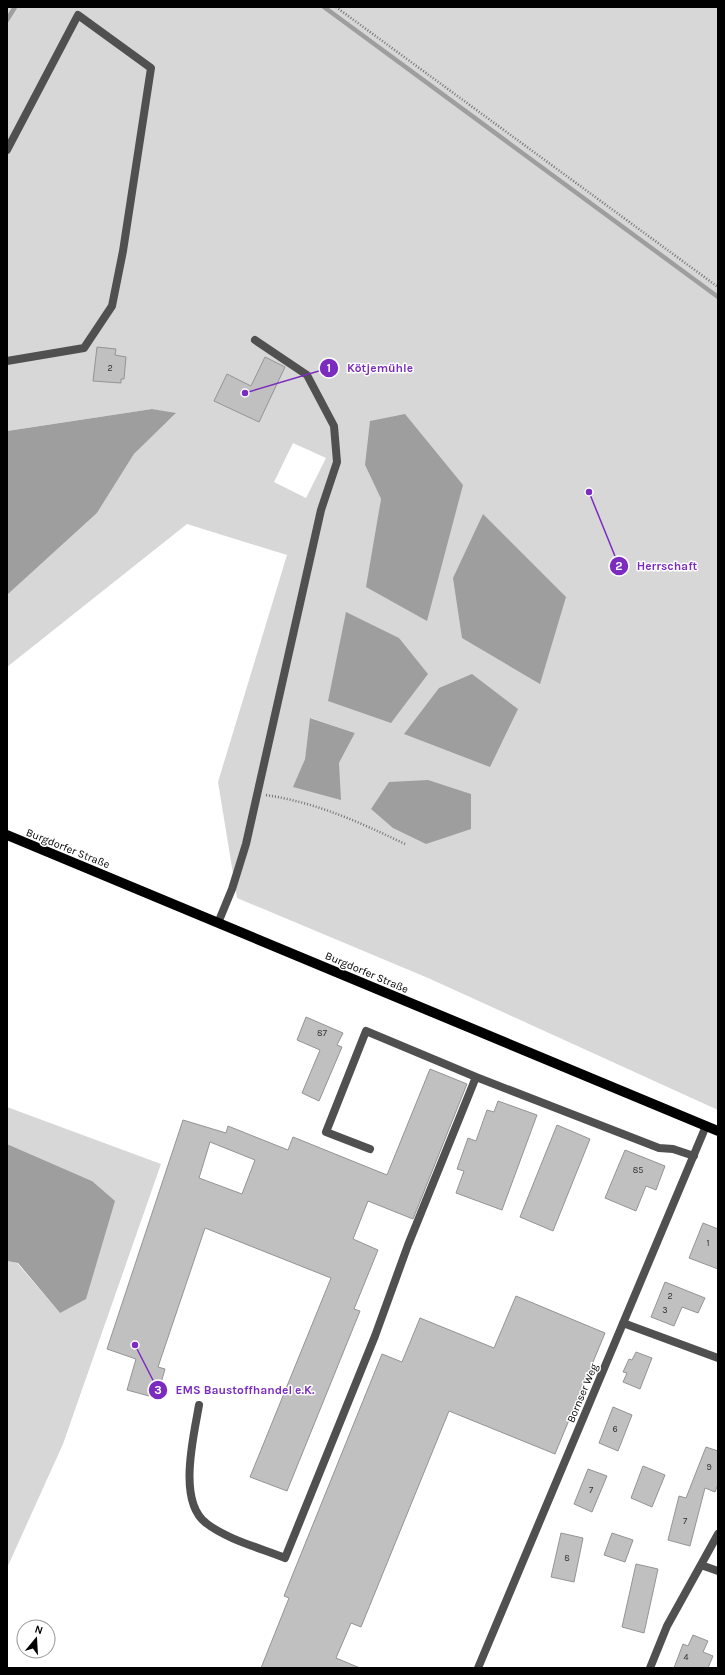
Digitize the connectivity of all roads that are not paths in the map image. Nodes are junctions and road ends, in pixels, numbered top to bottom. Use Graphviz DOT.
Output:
graph roads {
  1 [pos="7,150"];
  2 [pos="256,340"];
  3 [pos="7,361"];
  4 [pos="7,835"];
  5 [pos="218,922"];
  6 [pos="476,1077"];
  7 [pos="706,1126"];
  8 [pos="718,1131"];
  9 [pos="370,1149"];
  10 [pos="694,1156"];
  11 [pos="623,1323"];
  12 [pos="718,1358"];
  13 [pos="199,1405"];
  14 [pos="718,1534"];
  15 [pos="701,1565"];
  16 [pos="718,1571"];
  17 [pos="478,1668"];
  18 [pos="650,1668"];
  1 -- 3 [label="street"];
  2 -- 5 [label="street"];
  4 -- 5 [label="main road, Burgdorfer Straße"];
  5 -- 7 [label="main road, Burgdorfer Straße"];
  6 -- 9 [label="street"];
  6 -- 10 [label="street"];
  6 -- 13 [label="street"];
  7 -- 8 [label="main road, Burgdorfer Straße"];
  7 -- 10 [label="street, Bornser Weg"];
  10 -- 11 [label="street, Bornser Weg"];
  11 -- 12 [label="street"];
  11 -- 17 [label="street, Bornser Weg"];
  14 -- 15 [label="street"];
  15 -- 16 [label="street"];
  15 -- 18 [label="street"];
}
